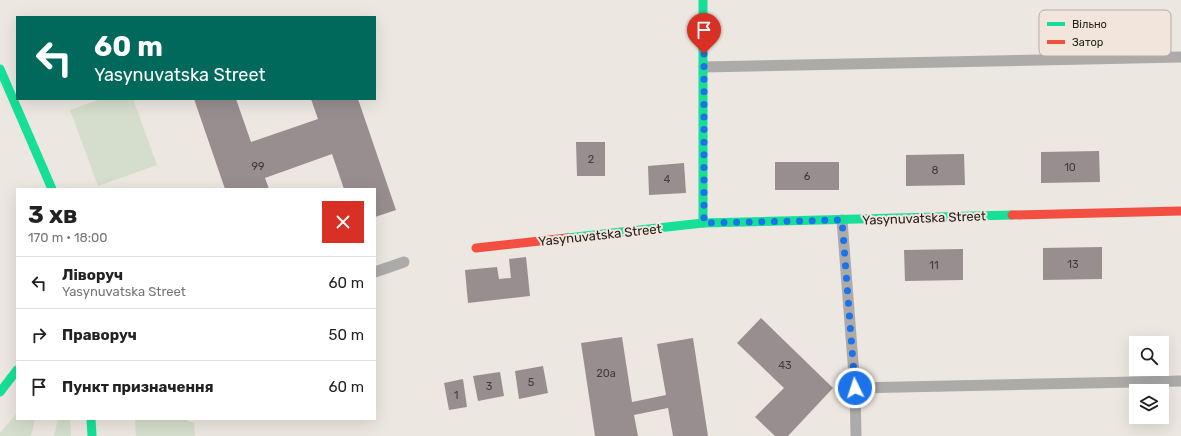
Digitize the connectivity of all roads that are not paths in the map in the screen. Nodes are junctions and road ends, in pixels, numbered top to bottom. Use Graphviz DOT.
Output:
graph roads {
  1 [pos="703,0"];
  2 [pos="1181,57"];
  3 [pos="704,67"];
  4 [pos="0,69"];
  5 [pos="52,188"];
  6 [pos="1181,211"];
  7 [pos="842,220"];
  8 [pos="704,223"];
  9 [pos="476,248"];
  10 [pos="404,262"];
  11 [pos="376,272"];
  12 [pos="16,371"];
  13 [pos="16,379"];
  14 [pos="1181,381"];
  15 [pos="3,388"];
  16 [pos="855,388"];
  17 [pos="91,420"];
  18 [pos="92,436"];
  19 [pos="856,436"];
  1 -- 3 [label="street"];
  2 -- 3 [label="lane"];
  3 -- 8 [label="street"];
  4 -- 5 [label="street"];
  6 -- 7 [label="street, Yasynuvatska Street"];
  7 -- 8 [label="street, Yasynuvatska Street"];
  7 -- 16 [label="lane"];
  8 -- 9 [label="street, Yasynuvatska Street"];
  10 -- 11 [label="lane"];
  12 -- 15 [label="street"];
  13 -- 15 [label="street"];
  14 -- 16 [label="lane"];
  16 -- 19 [label="lane"];
  17 -- 18 [label="street"];
}
